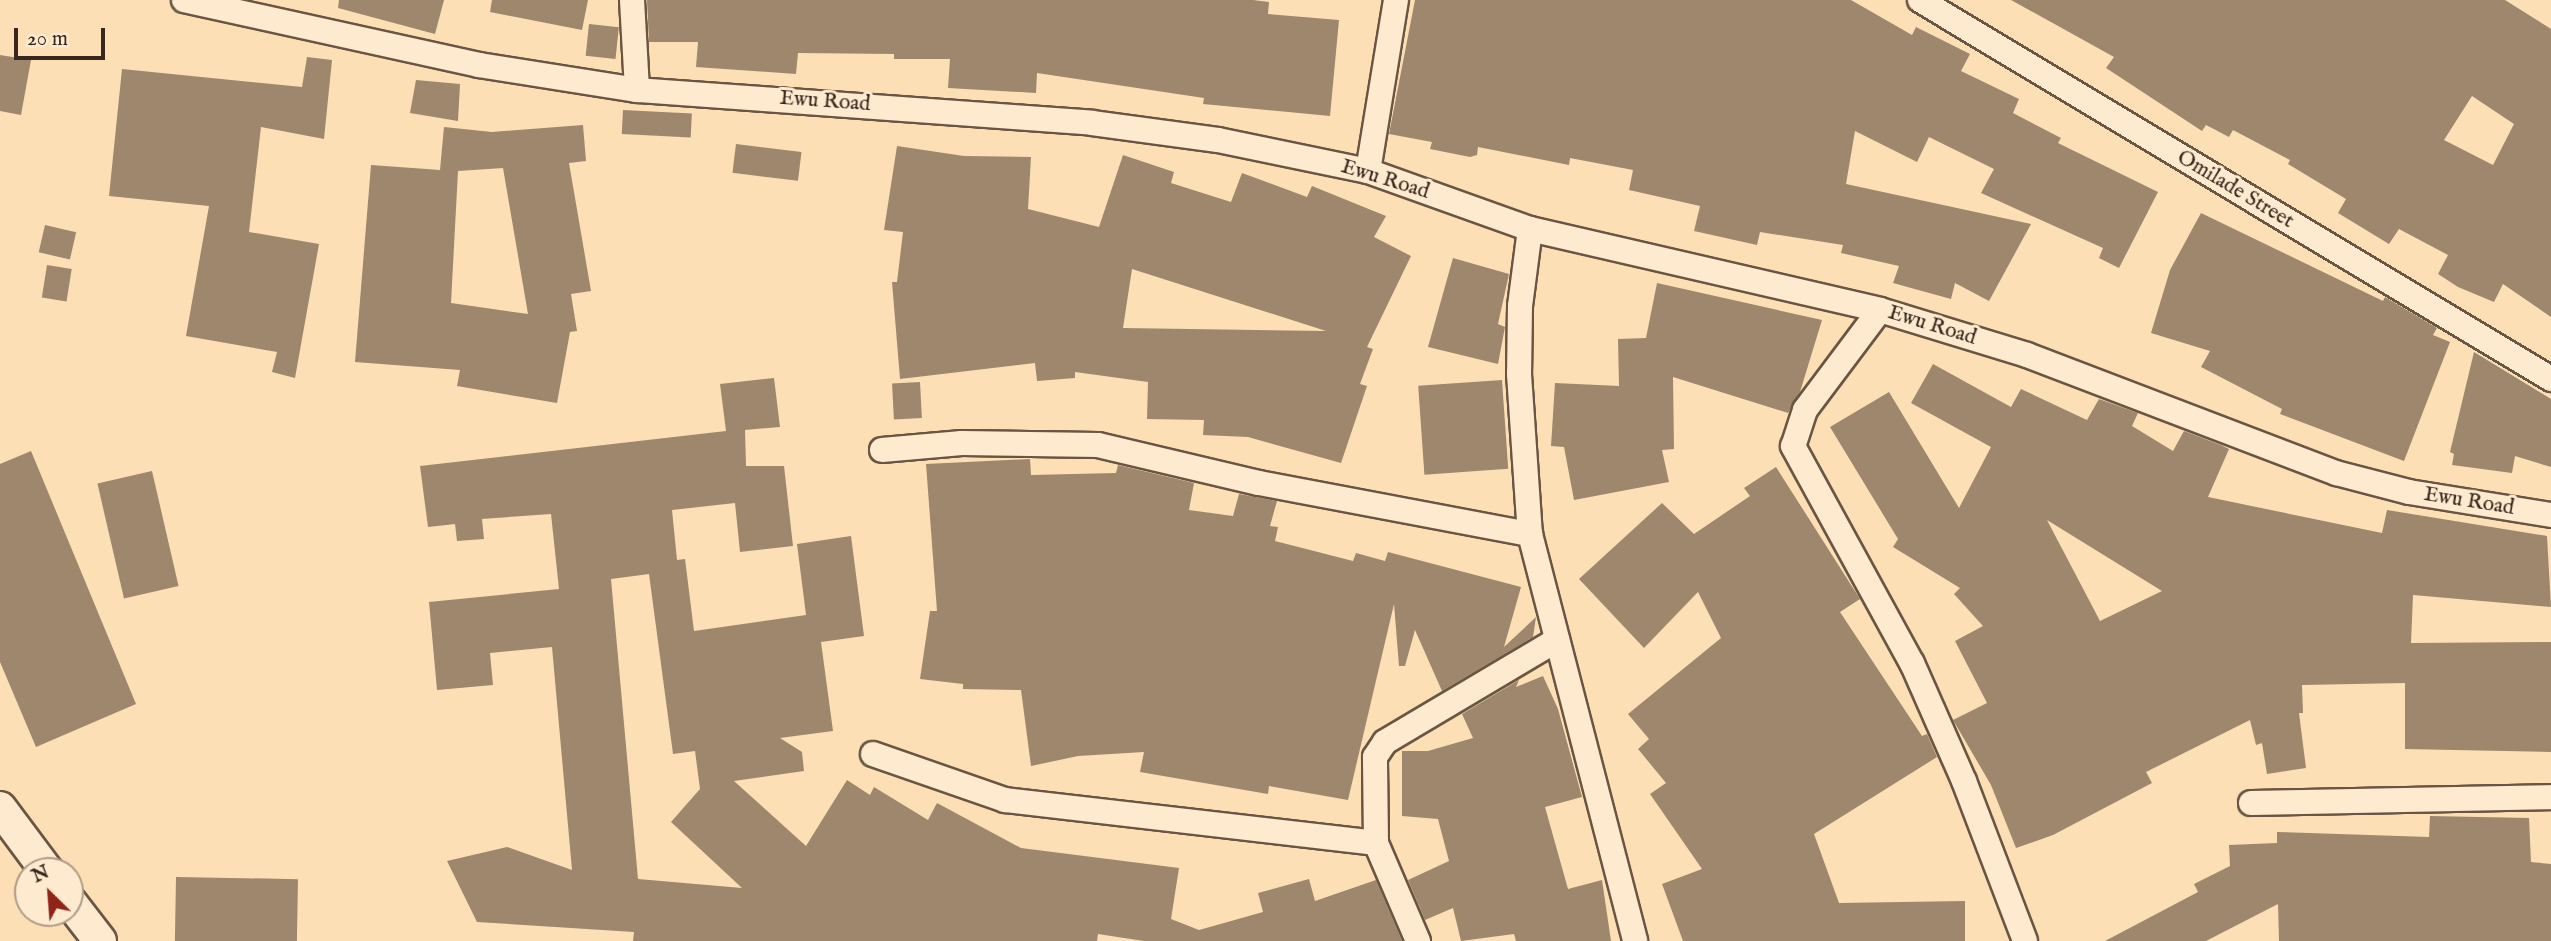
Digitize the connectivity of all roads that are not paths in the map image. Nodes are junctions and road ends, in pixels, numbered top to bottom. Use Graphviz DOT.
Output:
graph roads {
  1 [pos="184,0"];
  2 [pos="632,0"];
  3 [pos="1396,0"];
  4 [pos="1920,0"];
  5 [pos="637,90"];
  6 [pos="1368,171"];
  7 [pos="1530,229"];
  8 [pos="1880,310"];
  9 [pos="2551,379"];
  10 [pos="883,450"];
  11 [pos="2551,515"];
  12 [pos="1530,534"];
  13 [pos="1557,640"];
  14 [pos="873,754"];
  15 [pos="2551,797"];
  16 [pos="2251,803"];
  17 [pos="0,808"];
  18 [pos="1376,843"];
  19 [pos="37,857"];
  20 [pos="84,920"];
  21 [pos="100,941"];
  22 [pos="1418,941"];
  23 [pos="1635,941"];
  24 [pos="2025,941"];
  1 -- 5 [label="street, Ewu Road"];
  2 -- 5 [label="street"];
  3 -- 6 [label="street"];
  4 -- 9 [label="street, Omilade Street"];
  5 -- 6 [label="street, Ewu Road"];
  6 -- 7 [label="street, Ewu Road"];
  7 -- 8 [label="street, Ewu Road"];
  7 -- 12 [label="street"];
  8 -- 11 [label="street, Ewu Road"];
  8 -- 24 [label="street"];
  10 -- 12 [label="street"];
  12 -- 13 [label="street"];
  13 -- 18 [label="street"];
  13 -- 23 [label="street"];
  14 -- 18 [label="street"];
  15 -- 16 [label="street"];
  17 -- 19 [label="street"];
  18 -- 22 [label="street"];
  20 -- 21 [label="street"];
}
